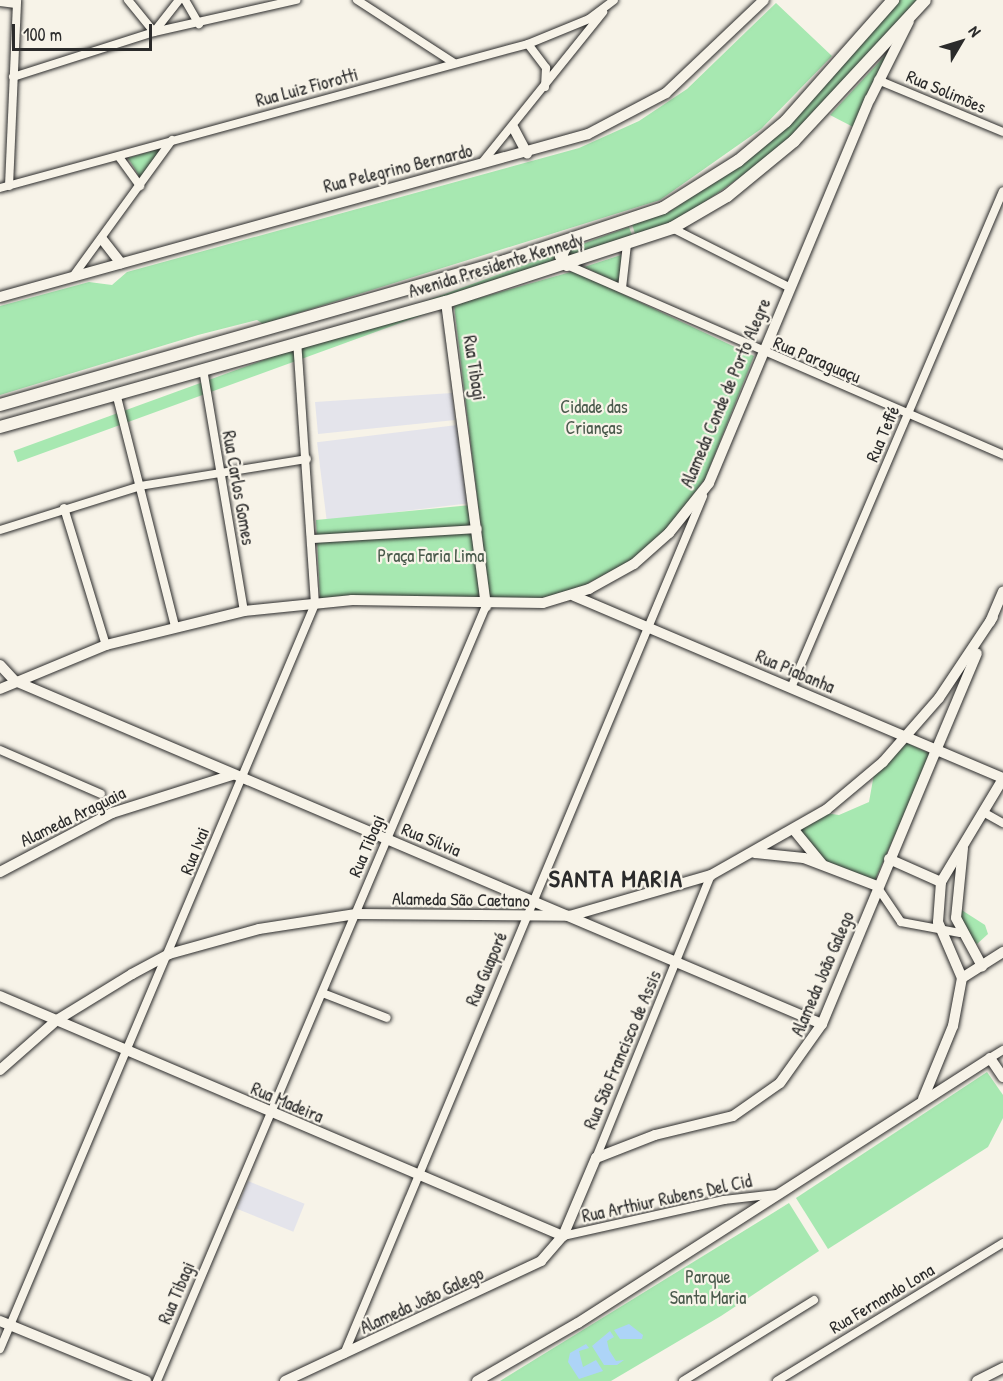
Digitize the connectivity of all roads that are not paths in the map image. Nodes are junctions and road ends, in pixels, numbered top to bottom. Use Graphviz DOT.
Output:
graph roads {
  1 [pos="128,0"];
  2 [pos="180,0"];
  3 [pos="185,0"];
  4 [pos="296,0"];
  5 [pos="357,0"];
  6 [pos="373,0"];
  7 [pos="614,0"];
  8 [pos="764,0"];
  9 [pos="893,0"];
  10 [pos="925,0"];
  11 [pos="16,2"];
  12 [pos="0,3"];
  13 [pos="607,7"];
  14 [pos="373,10"];
  15 [pos="914,12"];
  16 [pos="199,24"];
  17 [pos="154,32"];
  18 [pos="528,44"];
  19 [pos="454,63"];
  20 [pos="13,77"];
  21 [pos="878,80"];
  22 [pos="545,88"];
  23 [pos="513,127"];
  24 [pos="1003,132"];
  25 [pos="172,140"];
  26 [pos="527,153"];
  27 [pos="119,157"];
  28 [pos="480,165"];
  29 [pos="140,186"];
  30 [pos="4,187"];
  31 [pos="1003,191"];
  32 [pos="622,222"];
  33 [pos="672,228"];
  34 [pos="102,239"];
  35 [pos="568,240"];
  36 [pos="627,244"];
  37 [pos="122,263"];
  38 [pos="567,265"];
  39 [pos="74,275"];
  40 [pos="789,287"];
  41 [pos="622,288"];
  42 [pos="0,297"];
  43 [pos="446,302"];
  44 [pos="297,343"];
  45 [pos="762,354"];
  46 [pos="203,369"];
  47 [pos="116,393"];
  48 [pos="0,405"];
  49 [pos="908,414"];
  50 [pos="0,428"];
  51 [pos="1003,455"];
  52 [pos="308,459"];
  53 [pos="220,470"];
  54 [pos="140,486"];
  55 [pos="703,495"];
  56 [pos="64,508"];
  57 [pos="478,529"];
  58 [pos="0,530"];
  59 [pos="313,539"];
  60 [pos="1003,592"];
  61 [pos="574,596"];
  62 [pos="315,604"];
  63 [pos="486,606"];
  64 [pos="244,611"];
  65 [pos="993,617"];
  66 [pos="175,626"];
  67 [pos="645,627"];
  68 [pos="106,645"];
  69 [pos="0,665"];
  70 [pos="15,681"];
  71 [pos="791,688"];
  72 [pos="0,689"];
  73 [pos="906,739"];
  74 [pos="0,750"];
  75 [pos="935,753"];
  76 [pos="236,777"];
  77 [pos="1003,778"];
  78 [pos="101,794"];
  79 [pos="983,812"];
  80 [pos="1003,823"];
  81 [pos="794,830"];
  82 [pos="387,840"];
  83 [pos="965,840"];
  84 [pos="755,853"];
  85 [pos="889,860"];
  86 [pos="822,864"];
  87 [pos="0,872"];
  88 [pos="711,875"];
  89 [pos="941,882"];
  90 [pos="877,886"];
  91 [pos="533,899"];
  92 [pos="356,914"];
  93 [pos="570,916"];
  94 [pos="525,919"];
  95 [pos="941,932"];
  96 [pos="960,933"];
  97 [pos="1003,952"];
  98 [pos="170,954"];
  99 [pos="677,963"];
  100 [pos="982,966"];
  101 [pos="962,978"];
  102 [pos="325,994"];
  103 [pos="0,996"];
  104 [pos="387,1018"];
  105 [pos="57,1020"];
  106 [pos="822,1024"];
  107 [pos="1003,1050"];
  108 [pos="127,1053"];
  109 [pos="990,1058"];
  110 [pos="0,1070"];
  111 [pos="1003,1077"];
  112 [pos="923,1099"];
  113 [pos="271,1115"];
  114 [pos="596,1158"];
  115 [pos="415,1174"];
  116 [pos="778,1194"];
  117 [pos="562,1236"];
  118 [pos="1003,1243"];
  119 [pos="814,1300"];
  120 [pos="5,1323"];
  121 [pos="0,1349"];
  122 [pos="343,1356"];
  123 [pos="1003,1368"];
  124 [pos="146,1381"];
  125 [pos="158,1381"];
  126 [pos="285,1381"];
  127 [pos="477,1381"];
  128 [pos="683,1381"];
  129 [pos="777,1381"];
  130 [pos="977,1381"];
  1 -- 17 [label="street"];
  2 -- 17 [label="street"];
  3 -- 16 [label="street"];
  4 -- 16 [label="street"];
  5 -- 14 [label="street"];
  6 -- 14 [label="street"];
  7 -- 13 [label="street, Rua Luiz Fiorotti"];
  8 -- 26 [label="street, Rua Pelegrino Bernardo"];
  9 -- 32 [label="main road, Avenida Presidente Kennedy"];
  10 -- 15 [label="main road, Avenida Presidente Kennedy"];
  11 -- 12 [label="street"];
  11 -- 20 [label="street"];
  13 -- 18 [label="street, Rua Luiz Fiorotti"];
  13 -- 22 [label="street"];
  14 -- 19 [label="street"];
  15 -- 21 [label="street, Alameda Conde de Porto Alegre"];
  15 -- 33 [label="main road, Avenida Presidente Kennedy"];
  16 -- 17 [label="street"];
  17 -- 20 [label="street"];
  18 -- 19 [label="street, Rua Luiz Fiorotti"];
  18 -- 22 [label="street"];
  19 -- 25 [label="street, Rua Luiz Fiorotti"];
  20 -- 30 [label="street"];
  21 -- 24 [label="street, Rua Solimões"];
  21 -- 40 [label="street, Alameda Conde de Porto Alegre"];
  22 -- 23 [label="street"];
  23 -- 26 [label="street"];
  23 -- 28 [label="street"];
  25 -- 27 [label="street, Rua Luiz Fiorotti"];
  25 -- 29 [label="street"];
  26 -- 28 [label="street, Rua Pelegrino Bernardo"];
  27 -- 29 [label="street"];
  27 -- 30 [label="street, Rua Luiz Fiorotti"];
  28 -- 37 [label="street, Rua Pelegrino Bernardo"];
  29 -- 34 [label="street"];
  31 -- 49 [label="street, Rua Teffé"];
  32 -- 35 [label="main road, Avenida Presidente Kennedy"];
  32 -- 36 [label="main road"];
  33 -- 36 [label="main road, Avenida Presidente Kennedy"];
  33 -- 40 [label="street"];
  34 -- 37 [label="street"];
  34 -- 39 [label="street"];
  35 -- 38 [label="main road"];
  35 -- 48 [label="main road, Avenida Presidente Kennedy"];
  36 -- 38 [label="main road, Avenida Presidente Kennedy"];
  36 -- 41 [label="street"];
  37 -- 39 [label="street, Rua Pelegrino Bernardo"];
  38 -- 41 [label="street, Rua Paraguaçu"];
  38 -- 43 [label="main road, Avenida Presidente Kennedy"];
  39 -- 42 [label="street, Rua Pelegrino Bernardo"];
  40 -- 45 [label="street, Alameda Conde de Porto Alegre"];
  41 -- 45 [label="street, Rua Paraguaçu"];
  43 -- 44 [label="main road, Avenida Presidente Kennedy"];
  43 -- 57 [label="street, Rua Tibagi"];
  44 -- 46 [label="main road, Avenida Presidente Kennedy"];
  44 -- 52 [label="street, Rua Ivai"];
  45 -- 49 [label="street, Rua Paraguaçu"];
  45 -- 55 [label="street, Alameda Conde de Porto Alegre"];
  46 -- 47 [label="main road, Avenida Presidente Kennedy"];
  46 -- 53 [label="street, Rua Carlos Gomes"];
  47 -- 50 [label="main road, Avenida Presidente Kennedy"];
  47 -- 54 [label="street"];
  49 -- 51 [label="street, Rua Paraguaçu"];
  49 -- 71 [label="street, Rua Teffé"];
  52 -- 53 [label="street"];
  52 -- 59 [label="street, Rua Ivai"];
  53 -- 54 [label="street"];
  53 -- 64 [label="street, Rua Carlos Gomes"];
  54 -- 56 [label="street"];
  54 -- 66 [label="street"];
  55 -- 61 [label="street, Alameda Conde de Porto Alegre"];
  55 -- 67 [label="street, Rua Guaporé"];
  56 -- 58 [label="street"];
  56 -- 68 [label="street"];
  57 -- 59 [label="street"];
  57 -- 63 [label="street, Rua Tibagi"];
  59 -- 62 [label="street, Rua Ivai"];
  60 -- 65 [label="street, Alameda São Caetano"];
  61 -- 63 [label="street, Alameda Conde de Porto Alegre"];
  61 -- 67 [label="street, Rua Piabanha"];
  62 -- 63 [label="street, Alameda Conde de Porto Alegre"];
  62 -- 64 [label="street, Alameda Conde de Porto Alegre"];
  62 -- 76 [label="street, Rua Ivai"];
  63 -- 82 [label="street, Rua Tibagi"];
  64 -- 66 [label="street, Alameda Conde de Porto Alegre"];
  65 -- 73 [label="street, Alameda São Caetano"];
  65 -- 75 [label="street, Alameda São Caetano"];
  66 -- 68 [label="street, Alameda Conde de Porto Alegre"];
  67 -- 71 [label="street, Rua Piabanha"];
  67 -- 91 [label="street, Rua Guaporé"];
  68 -- 70 [label="street, Alameda Conde de Porto Alegre"];
  69 -- 70 [label="street, Rua Sílvia"];
  70 -- 72 [label="street, Alameda Conde de Porto Alegre"];
  70 -- 76 [label="street, Rua Sílvia"];
  71 -- 73 [label="street, Rua Piabanha"];
  73 -- 75 [label="street, Rua Piabanha"];
  73 -- 81 [label="street, Alameda São Caetano"];
  74 -- 78 [label="street"];
  75 -- 77 [label="street, Rua Piabanha"];
  75 -- 85 [label="street, Alameda João Galego"];
  76 -- 82 [label="street, Rua Sílvia"];
  76 -- 87 [label="street, Alameda Araguaia"];
  76 -- 98 [label="street, Rua Ivai"];
  77 -- 79 [label="street"];
  79 -- 80 [label="street"];
  79 -- 83 [label="street"];
  81 -- 84 [label="street, Alameda São Caetano"];
  81 -- 86 [label="street"];
  82 -- 91 [label="street, Rua Sílvia"];
  82 -- 92 [label="street, Rua Tibagi"];
  83 -- 89 [label="street"];
  83 -- 96 [label="street"];
  84 -- 86 [label="street"];
  84 -- 88 [label="street, Alameda São Caetano"];
  85 -- 89 [label="street"];
  85 -- 90 [label="street, Alameda João Galego"];
  86 -- 90 [label="street"];
  88 -- 93 [label="street, Alameda São Caetano"];
  88 -- 99 [label="street, Rua São Francisco de Assis"];
  89 -- 95 [label="street"];
  90 -- 95 [label="street"];
  90 -- 106 [label="street, Alameda João Galego"];
  91 -- 93 [label="street, Rua Sílvia"];
  91 -- 94 [label="street, Rua Guaporé"];
  92 -- 94 [label="street, Alameda São Caetano"];
  92 -- 98 [label="street, Alameda São Caetano"];
  92 -- 102 [label="street, Rua Tibagi"];
  93 -- 94 [label="street, Alameda São Caetano"];
  93 -- 99 [label="street, Rua Sílvia"];
  94 -- 115 [label="street, Rua Guaporé"];
  95 -- 96 [label="street"];
  95 -- 101 [label="street"];
  96 -- 100 [label="street"];
  97 -- 100 [label="street"];
  98 -- 105 [label="street, Alameda São Caetano"];
  98 -- 108 [label="street, Rua Ivai"];
  99 -- 106 [label="street, Rua Sílvia"];
  99 -- 114 [label="street, Rua São Francisco de Assis"];
  100 -- 101 [label="street"];
  101 -- 112 [label="street"];
  102 -- 104 [label="street"];
  102 -- 113 [label="street, Rua Tibagi"];
  103 -- 105 [label="street, Rua Madeira"];
  105 -- 108 [label="street, Rua Madeira"];
  105 -- 110 [label="street, Alameda São Caetano"];
  106 -- 114 [label="street, Alameda João Galego"];
  107 -- 109 [label="street"];
  108 -- 113 [label="street, Rua Madeira"];
  108 -- 120 [label="street, Rua Ivai"];
  109 -- 111 [label="street"];
  109 -- 112 [label="street"];
  112 -- 116 [label="street"];
  113 -- 115 [label="street, Rua Madeira"];
  113 -- 125 [label="street, Rua Tibagi"];
  114 -- 117 [label="street, Rua São Francisco de Assis"];
  115 -- 117 [label="street, Rua Madeira"];
  115 -- 122 [label="street, Rua Guaporé"];
  116 -- 117 [label="street, Rua Arthiur Rubens Del Cid"];
  116 -- 127 [label="street"];
  117 -- 122 [label="street, Alameda João Galego"];
  118 -- 129 [label="street, Rua Fernando Lona"];
  119 -- 128 [label="street"];
  120 -- 121 [label="street, Rua Ivai"];
  120 -- 124 [label="street"];
  122 -- 126 [label="street, Alameda João Galego"];
  123 -- 130 [label="street"];
}
